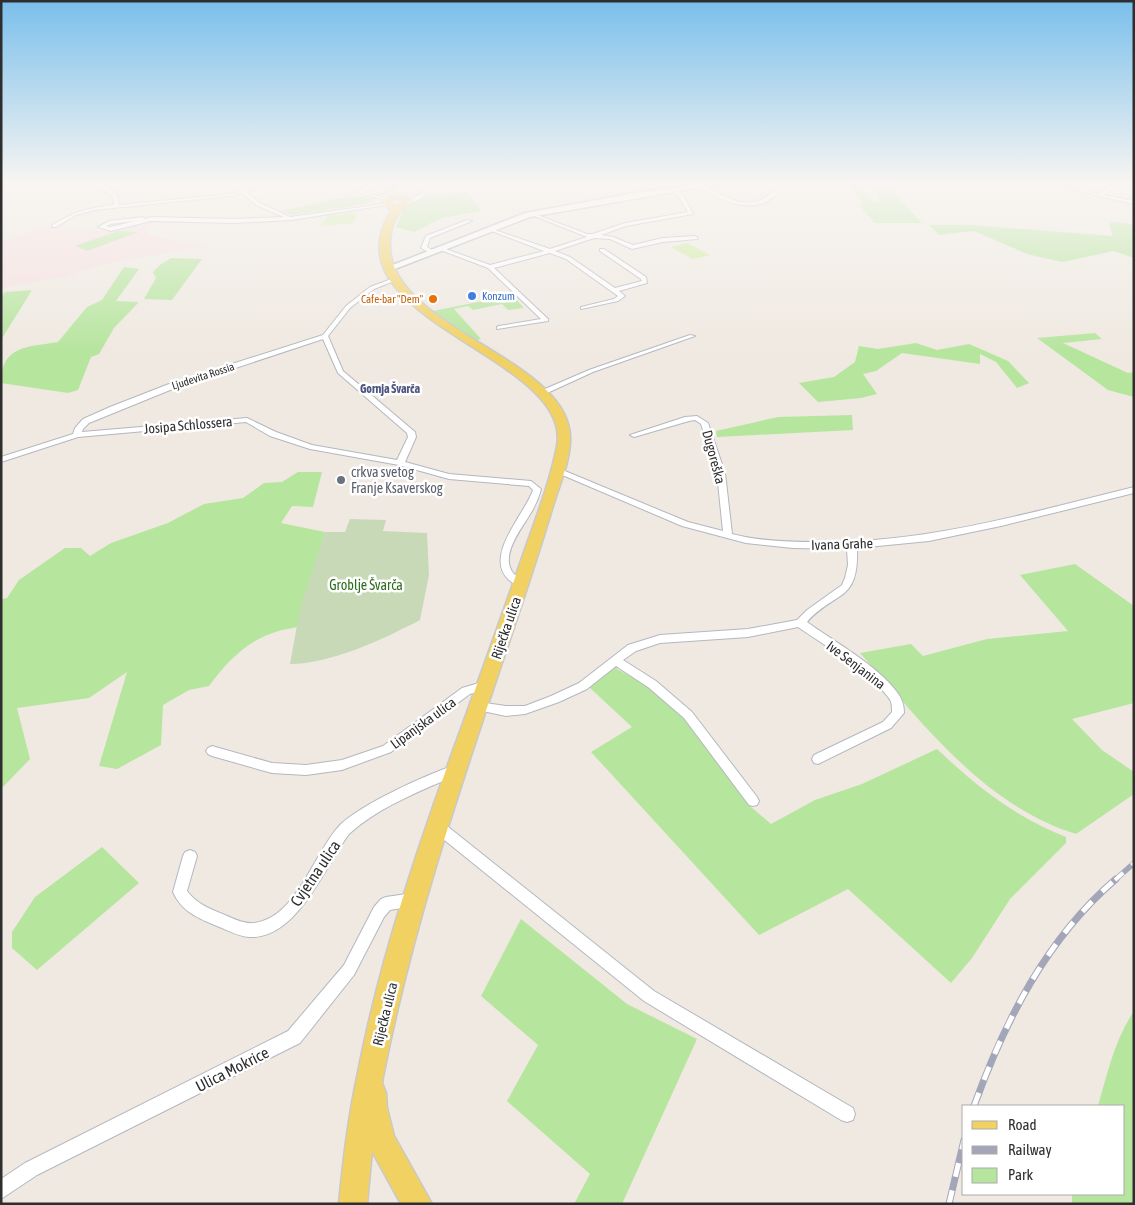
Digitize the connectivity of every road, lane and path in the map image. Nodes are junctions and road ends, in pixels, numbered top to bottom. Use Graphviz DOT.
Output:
graph roads {
  1 [pos="382,239"];
  2 [pos="427,239"];
  3 [pos="465,239"];
  4 [pos="519,239"];
  5 [pos="584,239"];
  6 [pos="615,239"];
  7 [pos="675,239"];
  8 [pos="441,249"];
  9 [pos="602,250"];
  10 [pos="552,251"];
  11 [pos="432,252"];
  12 [pos="387,264"];
  13 [pos="490,267"];
  14 [pos="396,279"];
  15 [pos="616,290"];
  16 [pos="583,308"];
  17 [pos="499,328"];
  18 [pos="325,336"];
  19 [pos="692,336"];
  20 [pos="542,392"];
  21 [pos="634,435"];
  22 [pos="77,436"];
  23 [pos="1,460"];
  24 [pos="400,463"];
  25 [pos="557,471"];
  26 [pos="1134,490"];
  27 [pos="728,535"];
  28 [pos="852,546"];
  29 [pos="522,583"];
  30 [pos="800,623"];
  31 [pos="616,661"];
  32 [pos="486,685"];
  33 [pos="478,706"];
  34 [pos="212,751"];
  35 [pos="818,759"];
  36 [pos="456,770"];
  37 [pos="753,801"];
  38 [pos="437,826"];
  39 [pos="190,856"];
  40 [pos="414,900"];
  41 [pos="374,1058"];
  42 [pos="848,1114"];
  43 [pos="1,1190"];
  44 [pos="354,1204"];
  45 [pos="418,1204"];
  1 -- 12 [label="main road"];
  2 -- 11 [label="street"];
  3 -- 8 [label="street"];
  4 -- 10 [label="street"];
  5 -- 10 [label="street"];
  6 -- 7 [label="street"];
  8 -- 11 [label="street"];
  8 -- 13 [label="street"];
  9 -- 15 [label="street"];
  10 -- 13 [label="street"];
  10 -- 15 [label="street"];
  11 -- 12 [label="street"];
  12 -- 14 [label="main road, Riječka ulica"];
  13 -- 17 [label="street"];
  14 -- 18 [label="street"];
  14 -- 20 [label="main road, Riječka ulica"];
  15 -- 16 [label="street"];
  18 -- 22 [label="street, Ljudevita Rossia"];
  18 -- 24 [label="street"];
  19 -- 20 [label="street"];
  20 -- 25 [label="main road, Riječka ulica"];
  21 -- 27 [label="street, Dugoreška"];
  22 -- 23 [label="street"];
  22 -- 24 [label="street, Josipa Schlossera"];
  24 -- 29 [label="street, Josipa Schlossera"];
  25 -- 27 [label="street, Ivana Grahe"];
  25 -- 29 [label="main road, Riječka ulica"];
  26 -- 28 [label="street, Ivana Grahe"];
  27 -- 28 [label="street, Ivana Grahe"];
  28 -- 30 [label="street"];
  29 -- 32 [label="main road, Riječka ulica"];
  30 -- 31 [label="street"];
  30 -- 35 [label="street, Ive Senjanina"];
  31 -- 33 [label="street"];
  31 -- 37 [label="street"];
  32 -- 33 [label="main road, Riječka ulica"];
  32 -- 34 [label="street, Lipanjska ulica"];
  33 -- 36 [label="main road, Riječka ulica"];
  36 -- 38 [label="main road, Riječka ulica"];
  36 -- 39 [label="street, Cvjetna ulica"];
  38 -- 40 [label="main road, Riječka ulica"];
  38 -- 42 [label="street"];
  40 -- 41 [label="main road, Riječka ulica"];
  40 -- 43 [label="street, Ulica Mokrice"];
  41 -- 44 [label="main road, Riječka ulica"];
  41 -- 45 [label="main road, Riječka ulica"];
}
